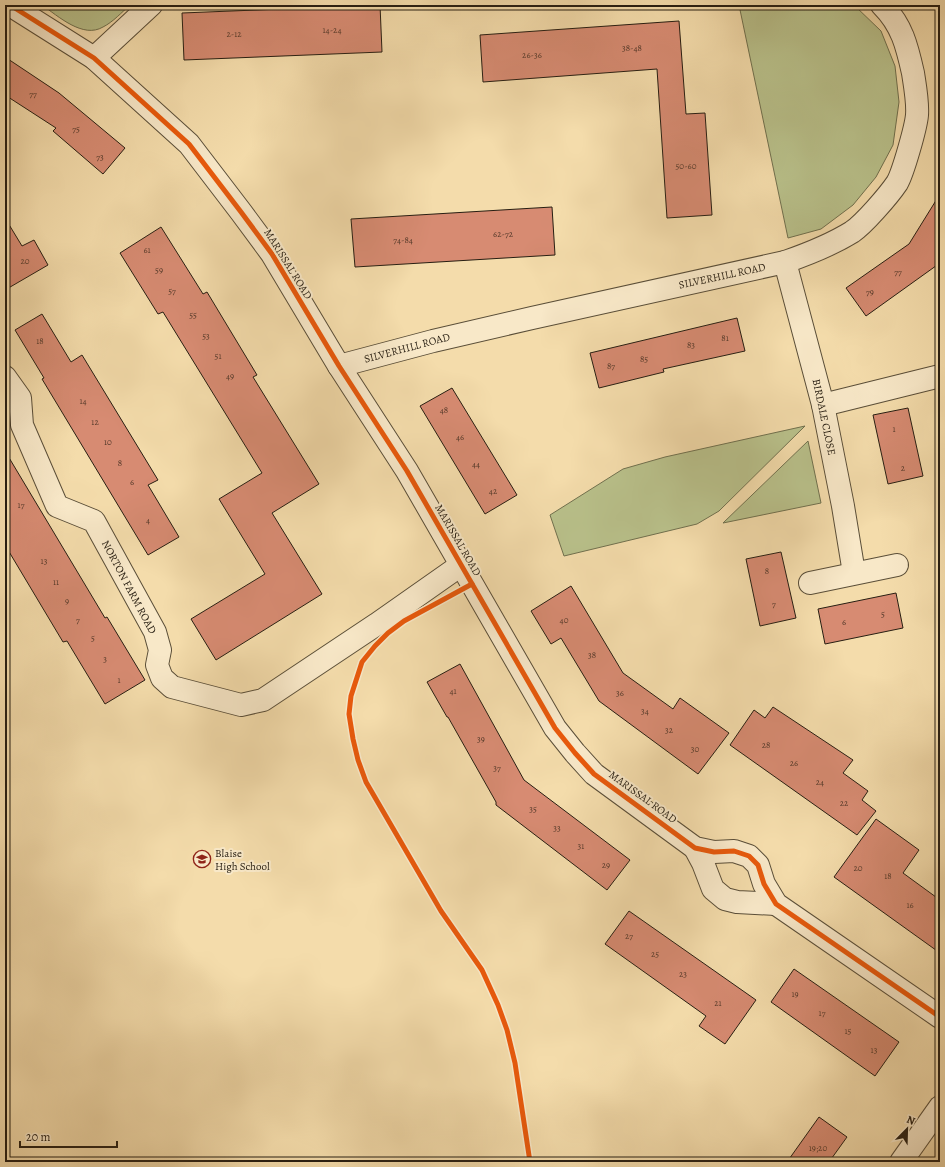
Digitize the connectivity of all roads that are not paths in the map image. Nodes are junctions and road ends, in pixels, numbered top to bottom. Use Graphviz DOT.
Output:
graph roads {
  1 [pos="10,5"];
  2 [pos="151,5"];
  3 [pos="882,5"];
  4 [pos="94,58"];
  5 [pos="785,262"];
  6 [pos="339,366"];
  7 [pos="940,376"];
  8 [pos="5,377"];
  9 [pos="823,405"];
  10 [pos="461,565"];
  11 [pos="897,565"];
  12 [pos="854,574"];
  13 [pos="810,583"];
  14 [pos="695,848"];
  15 [pos="776,904"];
  16 [pos="940,1018"];
  17 [pos="940,1107"];
  18 [pos="901,1162"];
  1 -- 4 [label="street, MARISSAL ROAD"];
  2 -- 4 [label="street"];
  3 -- 5 [label="street, SILVERHILL ROAD"];
  4 -- 6 [label="street, MARISSAL ROAD"];
  5 -- 6 [label="street, SILVERHILL ROAD"];
  5 -- 9 [label="street, BIRDALE CLOSE"];
  6 -- 10 [label="street, MARISSAL ROAD"];
  7 -- 9 [label="street"];
  8 -- 10 [label="street, NORTON FARM ROAD"];
  9 -- 12 [label="street, BIRDALE CLOSE"];
  10 -- 14 [label="street, MARISSAL ROAD"];
  11 -- 12 [label="street"];
  12 -- 13 [label="street"];
  14 -- 15 [label="street, MARISSAL ROAD"];
  14 -- 15 [label="street, MARISSAL ROAD"];
  15 -- 16 [label="street, MARISSAL ROAD"];
  17 -- 18 [label="street"];
}
